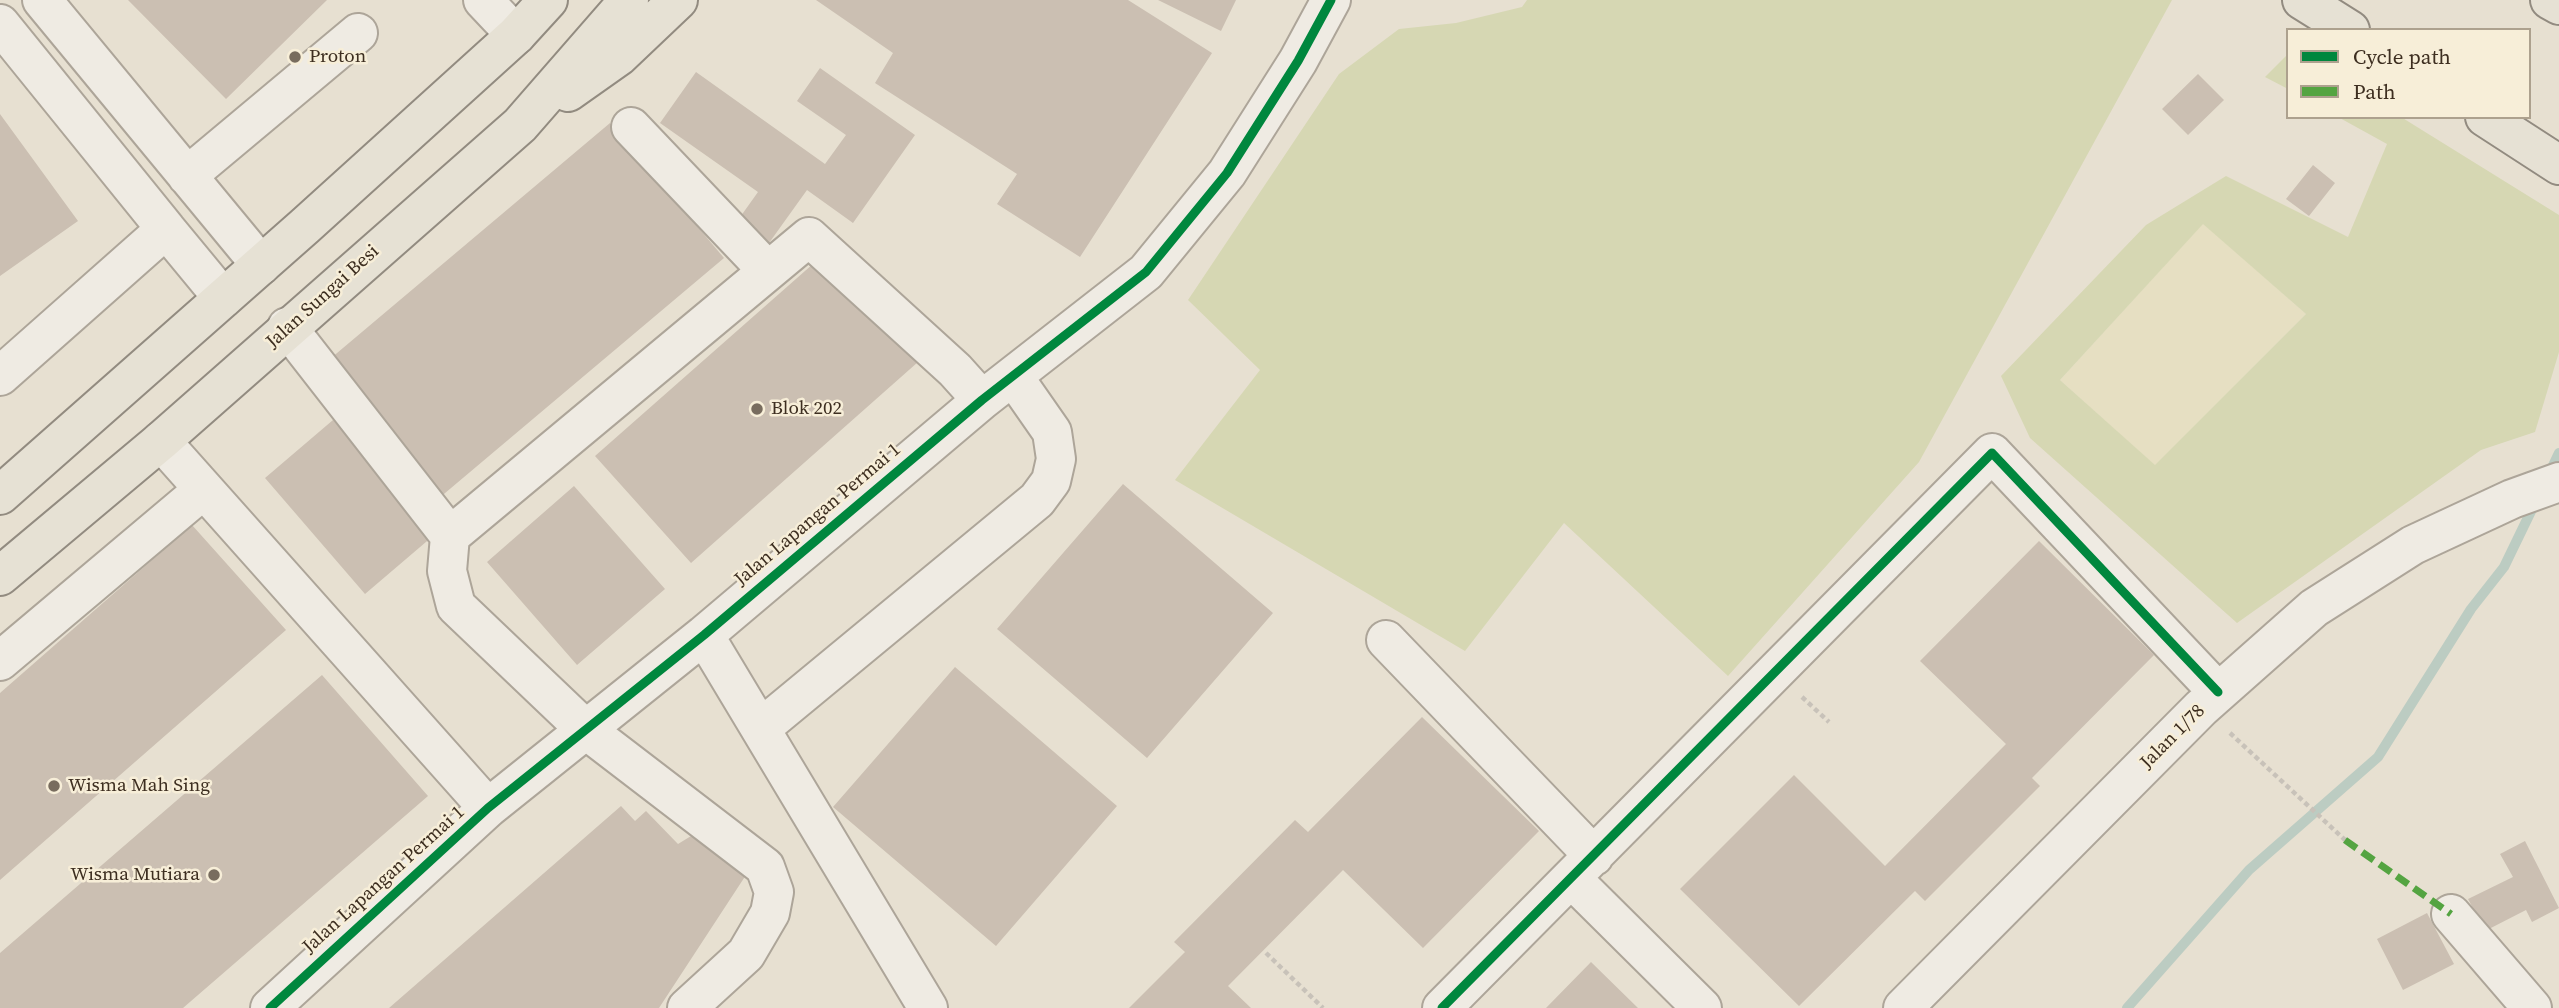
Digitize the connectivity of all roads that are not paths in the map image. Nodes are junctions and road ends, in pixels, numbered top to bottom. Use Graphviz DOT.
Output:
graph roads {
  1 [pos="43,0"];
  2 [pos="483,0"];
  3 [pos="548,0"];
  4 [pos="629,0"];
  5 [pos="678,0"];
  6 [pos="1331,0"];
  7 [pos="2302,0"];
  8 [pos="2550,0"];
  9 [pos="2559,5"];
  10 [pos="0,24"];
  11 [pos="2347,28"];
  12 [pos="358,33"];
  13 [pos="516,34"];
  14 [pos="2488,119"];
  15 [pos="520,125"];
  16 [pos="631,127"];
  17 [pos="2556,163"];
  18 [pos="187,176"];
  19 [pos="166,229"];
  20 [pos="261,265"];
  21 [pos="768,271"];
  22 [pos="223,298"];
  23 [pos="288,327"];
  24 [pos="0,376"];
  25 [pos="1013,376"];
  26 [pos="982,400"];
  27 [pos="161,441"];
  28 [pos="2559,482"];
  29 [pos="203,490"];
  30 [pos="0,495"];
  31 [pos="450,537"];
  32 [pos="0,576"];
  33 [pos="704,635"];
  34 [pos="1386,640"];
  35 [pos="0,661"];
  36 [pos="2210,700"];
  37 [pos="761,728"];
  38 [pos="585,729"];
  39 [pos="488,808"];
  40 [pos="1583,867"];
  41 [pos="2451,914"];
  42 [pos="270,1008"];
  43 [pos="687,1008"];
  44 [pos="928,1008"];
  45 [pos="1442,1008"];
  46 [pos="1702,1008"];
  47 [pos="1903,1008"];
  48 [pos="2532,1008"];
  1 -- 18 [label="street"];
  2 -- 13 [label="street"];
  3 -- 13 [label="main road"];
  4 -- 15 [label="main road, Jalan Sungai Besi"];
  5 -- 15 [label="main road"];
  6 -- 25 [label="street, Jalan Lapangan Permai 1"];
  7 -- 11 [label="main road"];
  8 -- 9 [label="main road"];
  10 -- 19 [label="street"];
  12 -- 18 [label="street"];
  13 -- 20 [label="main road"];
  14 -- 17 [label="main road"];
  15 -- 23 [label="main road, Jalan Sungai Besi"];
  16 -- 21 [label="street"];
  18 -- 20 [label="street"];
  19 -- 22 [label="street"];
  19 -- 24 [label="street"];
  20 -- 22 [label="main road"];
  21 -- 26 [label="street"];
  21 -- 31 [label="street"];
  22 -- 30 [label="main road"];
  23 -- 27 [label="main road, Jalan Sungai Besi"];
  23 -- 31 [label="street"];
  25 -- 26 [label="street, Jalan Lapangan Permai 1"];
  25 -- 37 [label="street"];
  26 -- 33 [label="street, Jalan Lapangan Permai 1"];
  27 -- 29 [label="street"];
  27 -- 32 [label="main road, Jalan Sungai Besi"];
  28 -- 36 [label="street, Jalan 1/78"];
  29 -- 35 [label="street"];
  29 -- 39 [label="street"];
  31 -- 38 [label="street"];
  33 -- 37 [label="street"];
  33 -- 38 [label="street, Jalan Lapangan Permai 1"];
  34 -- 40 [label="street"];
  36 -- 40 [label="street"];
  36 -- 47 [label="street, Jalan 1/78"];
  37 -- 44 [label="street"];
  38 -- 39 [label="street, Jalan Lapangan Permai 1"];
  38 -- 43 [label="street"];
  39 -- 42 [label="street, Jalan Lapangan Permai 1"];
  40 -- 45 [label="street"];
  40 -- 46 [label="street"];
  41 -- 48 [label="street"];
}
